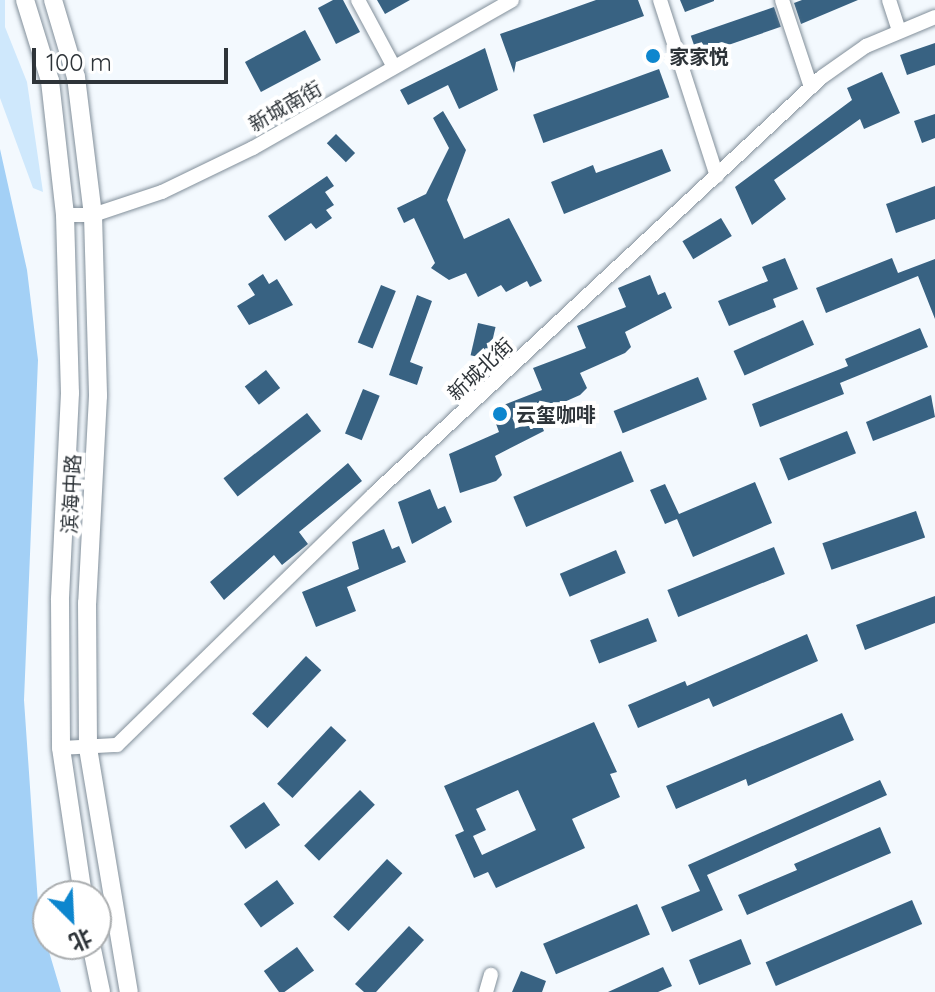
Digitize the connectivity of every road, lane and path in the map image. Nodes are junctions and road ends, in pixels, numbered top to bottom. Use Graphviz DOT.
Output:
graph roads {
  1 [pos="25,0"];
  2 [pos="53,0"];
  3 [pos="358,0"];
  4 [pos="512,0"];
  5 [pos="660,0"];
  6 [pos="782,0"];
  7 [pos="889,0"];
  8 [pos="935,17"];
  9 [pos="899,30"];
  10 [pos="394,67"];
  11 [pos="811,87"];
  12 [pos="717,176"];
  13 [pos="65,215"];
  14 [pos="93,215"];
  15 [pos="61,748"];
  16 [pos="88,748"];
  17 [pos="81,880"];
  18 [pos="94,960"];
  19 [pos="491,975"];
  20 [pos="101,992"];
  21 [pos="129,992"];
  22 [pos="486,992"];
  1 -- 13 [label="main road, 滨海中路"];
  2 -- 14 [label="main road, 滨海中路"];
  3 -- 10 [label="street"];
  4 -- 10 [label="street, 新城南街"];
  5 -- 12 [label="street"];
  6 -- 11 [label="street"];
  7 -- 9 [label="street"];
  8 -- 9 [label="street, 新城北街"];
  9 -- 11 [label="street, 新城北街"];
  10 -- 14 [label="street, 新城南街"];
  11 -- 12 [label="street, 新城北街"];
  12 -- 16 [label="street, 新城北街"];
  13 -- 14 [label="street, 新城南街"];
  13 -- 15 [label="main road, 滨海中路"];
  14 -- 16 [label="main road, 滨海中路"];
  15 -- 16 [label="street, 新城北街"];
  15 -- 17 [label="main road, 滨海中路"];
  16 -- 21 [label="main road, 滨海中路"];
  18 -- 20 [label="main road"];
  19 -- 22 [label="street"];
}
